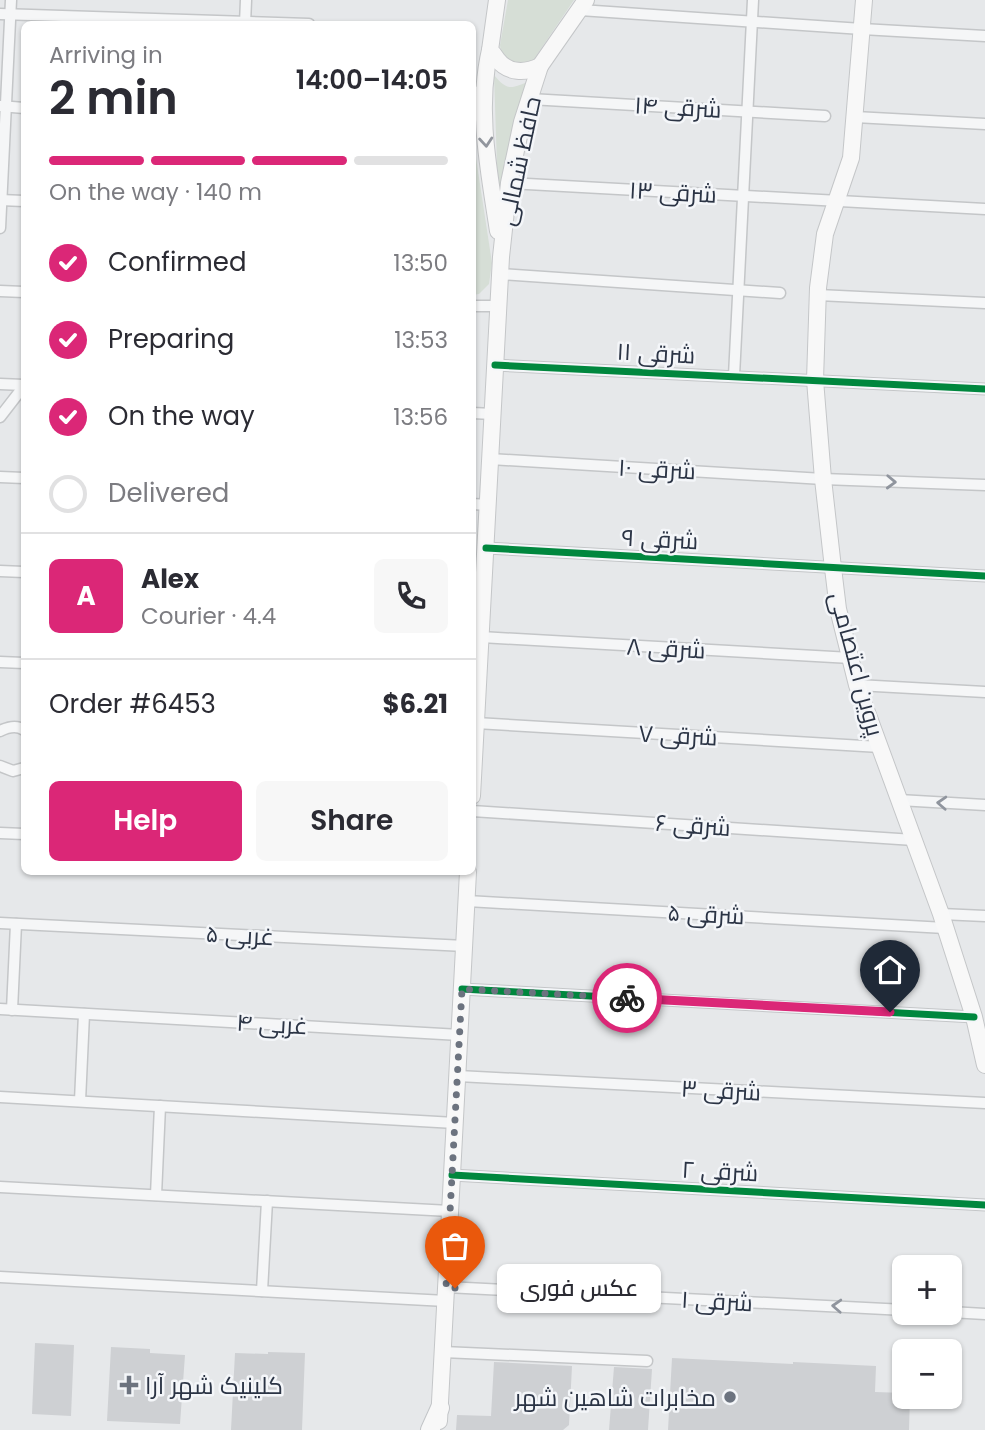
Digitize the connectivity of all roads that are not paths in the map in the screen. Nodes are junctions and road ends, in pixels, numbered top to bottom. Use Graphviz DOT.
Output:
graph roads {
  1 [pos="11,0"];
  2 [pos="246,0"];
  3 [pos="497,0"];
  4 [pos="753,0"];
  5 [pos="864,0"];
  6 [pos="583,5"];
  7 [pos="5,14"];
  8 [pos="192,21"];
  9 [pos="245,21"];
  10 [pos="752,22"];
  11 [pos="862,29"];
  12 [pos="985,36"];
  13 [pos="490,50"];
  14 [pos="541,66"];
  15 [pos="484,87"];
  16 [pos="530,99"];
  17 [pos="3,106"];
  18 [pos="476,106"];
  19 [pos="21,107"];
  20 [pos="749,111"];
  21 [pos="825,117"];
  22 [pos="855,117"];
  23 [pos="985,124"];
  24 [pos="509,183"];
  25 [pos="744,195"];
  26 [pos="1,200"];
  27 [pos="837,200"];
  28 [pos="21,201"];
  29 [pos="985,209"];
  30 [pos="0,228"];
  31 [pos="501,257"];
  32 [pos="500,274"];
  33 [pos="738,290"];
  34 [pos="0,292"];
  35 [pos="21,292"];
  36 [pos="780,293"];
  37 [pos="818,295"];
  38 [pos="985,303"];
  39 [pos="476,306"];
  40 [pos="498,306"];
  41 [pos="495,365"];
  42 [pos="734,376"];
  43 [pos="815,380"];
  44 [pos="0,384"];
  45 [pos="21,385"];
  46 [pos="21,389"];
  47 [pos="985,389"];
  48 [pos="476,413"];
  49 [pos="493,414"];
  50 [pos="0,417"];
  51 [pos="490,459"];
  52 [pos="0,477"];
  53 [pos="21,478"];
  54 [pos="823,479"];
  55 [pos="985,485"];
  56 [pos="480,504"];
  57 [pos="486,548"];
  58 [pos="833,568"];
  59 [pos="0,571"];
  60 [pos="21,572"];
  61 [pos="985,576"];
  62 [pos="478,592"];
  63 [pos="481,637"];
  64 [pos="851,658"];
  65 [pos="0,662"];
  66 [pos="21,663"];
  67 [pos="476,680"];
  68 [pos="858,685"];
  69 [pos="985,692"];
  70 [pos="476,723"];
  71 [pos="21,729"];
  72 [pos="0,731"];
  73 [pos="880,747"];
  74 [pos="0,766"];
  75 [pos="21,769"];
  76 [pos="899,800"];
  77 [pos="985,805"];
  78 [pos="476,811"];
  79 [pos="0,833"];
  80 [pos="21,834"];
  81 [pos="914,840"];
  82 [pos="468,875"];
  83 [pos="467,901"];
  84 [pos="985,916"];
  85 [pos="943,921"];
  86 [pos="0,923"];
  87 [pos="16,924"];
  88 [pos="464,946"];
  89 [pos="462,989"];
  90 [pos="6,1009"];
  91 [pos="84,1014"];
  92 [pos="974,1017"];
  93 [pos="460,1035"];
  94 [pos="982,1042"];
  95 [pos="985,1065"];
  96 [pos="457,1076"];
  97 [pos="0,1097"];
  98 [pos="80,1101"];
  99 [pos="985,1103"];
  100 [pos="160,1106"];
  101 [pos="455,1122"];
  102 [pos="452,1175"];
  103 [pos="0,1187"];
  104 [pos="156,1195"];
  105 [pos="267,1201"];
  106 [pos="985,1205"];
  107 [pos="450,1211"];
  108 [pos="0,1276"];
  109 [pos="262,1291"];
  110 [pos="446,1294"];
  111 [pos="892,1310"];
  112 [pos="962,1313"];
  113 [pos="985,1314"];
  114 [pos="443,1352"];
  115 [pos="647,1361"];
  116 [pos="440,1408"];
  117 [pos="430,1430"];
  118 [pos="439,1430"];
  119 [pos="446,1430"];
  1 -- 7 [label="street"];
  2 -- 9 [label="street"];
  3 -- 13 [label="main road, حافظ شمالی"];
  4 -- 10 [label="street"];
  5 -- 11 [label="main road, پروین اعتصامی"];
  6 -- 10 [label="street"];
  6 -- 14 [label="main road, حافظ شمالی"];
  7 -- 8 [label="street"];
  7 -- 17 [label="street"];
  10 -- 11 [label="street"];
  10 -- 20 [label="street"];
  11 -- 12 [label="street"];
  11 -- 22 [label="main road, پروین اعتصامی"];
  13 -- 14 [label="main road"];
  13 -- 15 [label="main road, حافظ شمالی"];
  14 -- 16 [label="main road, حافظ شمالی"];
  15 -- 18 [label="street"];
  15 -- 31 [label="main road, حافظ شمالی, one-way"];
  16 -- 20 [label="street, ۱۴ شرقی"];
  16 -- 24 [label="main road, حافظ شمالی"];
  17 -- 19 [label="street"];
  17 -- 26 [label="street"];
  20 -- 21 [label="street, ۱۴ شرقی"];
  20 -- 25 [label="street"];
  22 -- 23 [label="street"];
  22 -- 27 [label="main road, پروین اعتصامی"];
  24 -- 25 [label="street, ۱۳ شرقی"];
  24 -- 31 [label="main road, حافظ شمالی"];
  25 -- 27 [label="street, ۱۳ شرقی"];
  25 -- 33 [label="street"];
  26 -- 28 [label="street"];
  26 -- 30 [label="street"];
  27 -- 29 [label="street, ۱۳ شرقی"];
  27 -- 37 [label="main road, پروین اعتصامی"];
  31 -- 32 [label="main road, حافظ شمالی"];
  32 -- 33 [label="street"];
  32 -- 40 [label="main road, حافظ شمالی"];
  33 -- 36 [label="street"];
  33 -- 42 [label="street"];
  34 -- 35 [label="street"];
  37 -- 38 [label="street"];
  37 -- 43 [label="main road, پروین اعتصامی"];
  39 -- 40 [label="street"];
  40 -- 41 [label="main road, حافظ شمالی"];
  41 -- 42 [label="street, ۱۱ شرقی"];
  41 -- 49 [label="main road, حافظ شمالی"];
  42 -- 43 [label="street, ۱۱ شرقی"];
  43 -- 47 [label="street, ۱۱ شرقی"];
  43 -- 54 [label="main road, پروین اعتصامی"];
  44 -- 45 [label="street"];
  46 -- 50 [label="street"];
  48 -- 49 [label="street"];
  49 -- 51 [label="main road, حافظ شمالی"];
  51 -- 54 [label="street, شرقی ۱۰"];
  51 -- 56 [label="main road, حافظ شمالی"];
  52 -- 53 [label="street"];
  54 -- 55 [label="street, شرقی ۱۰, one-way"];
  54 -- 58 [label="main road, پروین اعتصامی"];
  56 -- 57 [label="main road, حافظ شمالی"];
  57 -- 58 [label="street, شرقی ۹"];
  57 -- 62 [label="main road, حافظ شمالی"];
  58 -- 61 [label="street, شرقی ۹"];
  58 -- 64 [label="main road, پروین اعتصامی"];
  59 -- 60 [label="street"];
  62 -- 63 [label="main road, حافظ شمالی"];
  63 -- 64 [label="street, ۸ شرقی"];
  63 -- 67 [label="main road, حافظ شمالی"];
  64 -- 68 [label="main road, پروین اعتصامی"];
  65 -- 66 [label="street"];
  67 -- 70 [label="main road, حافظ شمالی"];
  68 -- 69 [label="street"];
  68 -- 73 [label="main road, پروین اعتصامی"];
  70 -- 73 [label="street, ۷ شرقی"];
  71 -- 72 [label="street"];
  73 -- 76 [label="main road, پروین اعتصامی"];
  74 -- 75 [label="street"];
  77 -- 76 [label="street, one-way"];
  76 -- 81 [label="main road, پروین اعتصامی"];
  78 -- 81 [label="street, ۶ شرقی"];
  79 -- 80 [label="street"];
  81 -- 85 [label="main road, پروین اعتصامی"];
  82 -- 83 [label="main road"];
  83 -- 85 [label="street, ۵ شرقی"];
  83 -- 88 [label="main road"];
  84 -- 85 [label="street, ۵ شرقی"];
  85 -- 92 [label="main road, پروین اعتصامی"];
  86 -- 87 [label="street"];
  87 -- 88 [label="street, ۵ غربی"];
  87 -- 90 [label="street"];
  88 -- 89 [label="main road"];
  89 -- 92 [label="street"];
  89 -- 93 [label="main road"];
  90 -- 91 [label="street, ۴ غربی"];
  91 -- 93 [label="street, ۴ غربی"];
  91 -- 98 [label="street"];
  92 -- 94 [label="main road, پروین اعتصامی"];
  93 -- 96 [label="main road"];
  94 -- 95 [label="main road, پروین اعتصامی"];
  96 -- 99 [label="street, ۳ شرقی"];
  96 -- 101 [label="main road"];
  97 -- 98 [label="street"];
  98 -- 100 [label="street"];
  100 -- 101 [label="street"];
  100 -- 104 [label="street"];
  101 -- 102 [label="main road"];
  102 -- 106 [label="street, ۲ شرقی"];
  102 -- 107 [label="main road"];
  103 -- 104 [label="street"];
  104 -- 105 [label="street"];
  105 -- 107 [label="street"];
  105 -- 109 [label="street"];
  107 -- 110 [label="main road"];
  108 -- 109 [label="street"];
  109 -- 110 [label="street, ۱ شرقی"];
  111 -- 110 [label="street, ۱ شرقی, one-way"];
  110 -- 114 [label="main road"];
  112 -- 113 [label="street"];
  114 -- 115 [label="street"];
  114 -- 116 [label="main road"];
  116 -- 117 [label="main road"];
  116 -- 118 [label="main road"];
  116 -- 119 [label="main road"];
}
